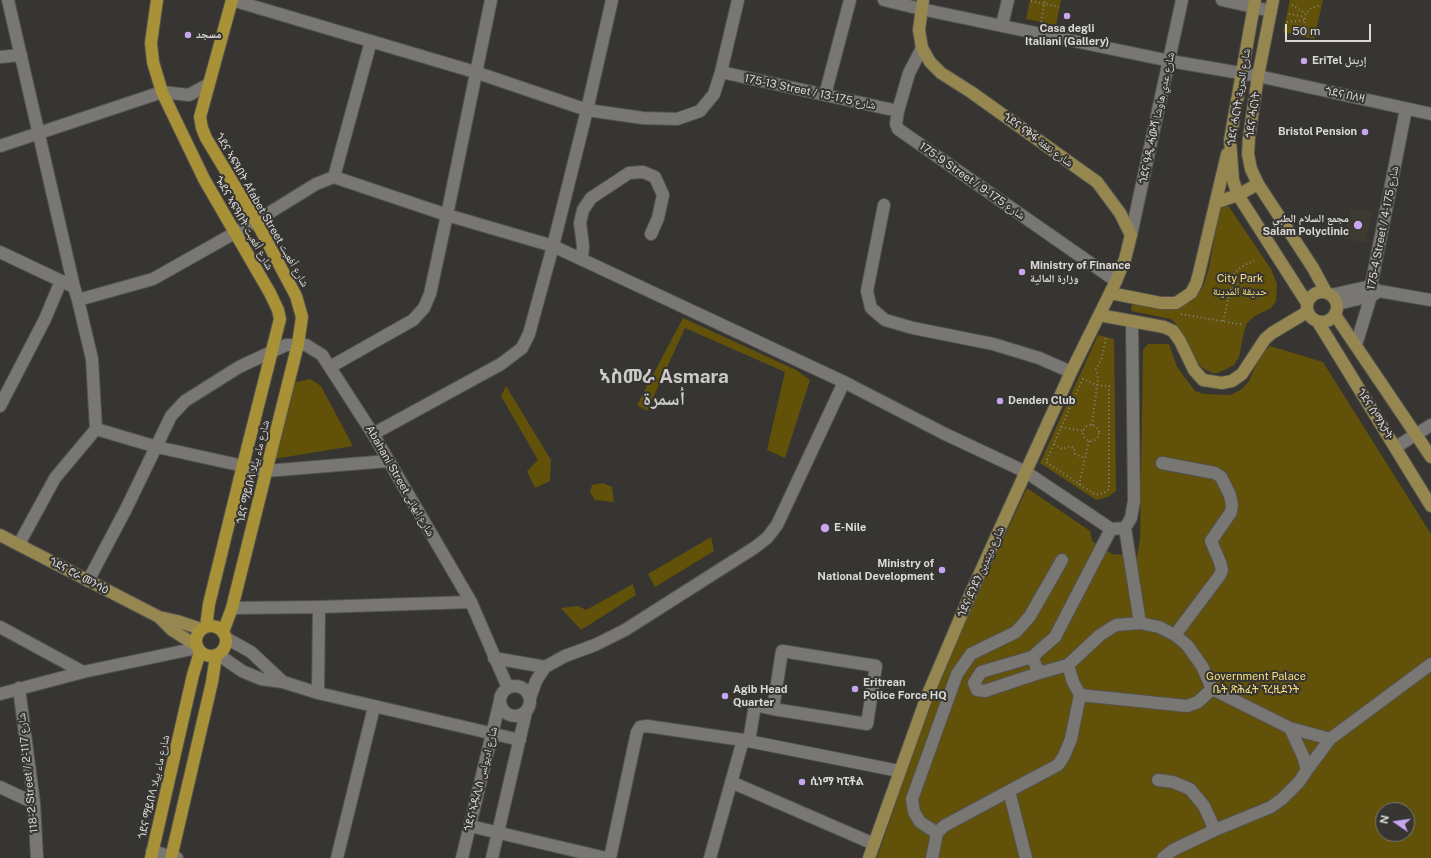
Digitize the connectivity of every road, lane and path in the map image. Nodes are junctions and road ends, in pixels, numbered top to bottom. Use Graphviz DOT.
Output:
graph roads {
  1 [pos="8,0"];
  2 [pos="156,0"];
  3 [pos="232,0"];
  4 [pos="491,0"];
  5 [pos="612,0"];
  6 [pos="738,0"];
  7 [pos="850,0"];
  8 [pos="884,0"];
  9 [pos="1008,0"];
  10 [pos="1045,0"];
  11 [pos="1182,0"];
  12 [pos="1222,0"];
  13 [pos="1031,1"];
  14 [pos="1044,4"];
  15 [pos="1255,4"];
  16 [pos="922,5"];
  17 [pos="1272,5"];
  18 [pos="1292,5"];
  19 [pos="1320,6"];
  20 [pos="1059,7"];
  21 [pos="1289,14"];
  22 [pos="1306,14"];
  23 [pos="1304,19"];
  24 [pos="1041,22"];
  25 [pos="1288,22"];
  26 [pos="1002,25"];
  27 [pos="1314,34"];
  28 [pos="371,41"];
  29 [pos="922,48"];
  30 [pos="21,54"];
  31 [pos="0,57"];
  32 [pos="1170,61"];
  33 [pos="475,72"];
  34 [pos="721,72"];
  35 [pos="1242,73"];
  36 [pos="1258,76"];
  37 [pos="209,84"];
  38 [pos="162,92"];
  39 [pos="825,95"];
  40 [pos="1406,109"];
  41 [pos="587,110"];
  42 [pos="898,111"];
  43 [pos="1431,114"];
  44 [pos="39,133"];
  45 [pos="1230,140"];
  46 [pos="0,146"];
  47 [pos="1248,154"];
  48 [pos="334,177"];
  49 [pos="1258,184"];
  50 [pos="1238,195"];
  51 [pos="1217,202"];
  52 [pos="884,205"];
  53 [pos="447,215"];
  54 [pos="256,221"];
  55 [pos="234,232"];
  56 [pos="651,234"];
  57 [pos="1131,235"];
  58 [pos="553,246"];
  59 [pos="0,252"];
  60 [pos="582,259"];
  61 [pos="1254,261"];
  62 [pos="61,281"];
  63 [pos="1116,281"];
  64 [pos="74,287"];
  65 [pos="1373,291"];
  66 [pos="1110,293"];
  67 [pos="78,300"];
  68 [pos="1431,300"];
  69 [pos="1332,302"];
  70 [pos="1307,307"];
  71 [pos="1174,314"];
  72 [pos="1099,315"];
  73 [pos="302,317"];
  74 [pos="280,319"];
  75 [pos="1132,321"];
  76 [pos="1223,321"];
  77 [pos="1318,322"];
  78 [pos="1244,325"];
  79 [pos="1106,337"];
  80 [pos="298,344"];
  81 [pos="1356,345"];
  82 [pos="272,351"];
  83 [pos="330,367"];
  84 [pos="1071,372"];
  85 [pos="844,382"];
  86 [pos="1096,385"];
  87 [pos="0,406"];
  88 [pos="1092,425"];
  89 [pos="1431,425"];
  90 [pos="1061,427"];
  91 [pos="96,429"];
  92 [pos="1083,431"];
  93 [pos="373,434"];
  94 [pos="1417,435"];
  95 [pos="1089,441"];
  96 [pos="1054,444"];
  97 [pos="157,447"];
  98 [pos="1396,447"];
  99 [pos="1431,457"];
  100 [pos="1085,458"];
  101 [pos="388,461"];
  102 [pos="1162,462"];
  103 [pos="243,465"];
  104 [pos="266,471"];
  105 [pos="1026,472"];
  106 [pos="1079,485"];
  107 [pos="1431,506"];
  108 [pos="1125,528"];
  109 [pos="1111,529"];
  110 [pos="0,535"];
  111 [pos="19,544"];
  112 [pos="1062,560"];
  113 [pos="88,581"];
  114 [pos="471,602"];
  115 [pos="319,607"];
  116 [pos="232,608"];
  117 [pos="159,618"];
  118 [pos="1140,623"];
  119 [pos="0,627"];
  120 [pos="203,628"];
  121 [pos="225,635"];
  122 [pos="1175,635"];
  123 [pos="198,649"];
  124 [pos="217,655"];
  125 [pos="1032,657"];
  126 [pos="494,658"];
  127 [pos="1431,664"];
  128 [pos="1068,665"];
  129 [pos="545,667"];
  130 [pos="83,672"];
  131 [pos="1039,673"];
  132 [pos="284,682"];
  133 [pos="19,688"];
  134 [pos="508,688"];
  135 [pos="1212,689"];
  136 [pos="318,693"];
  137 [pos="0,694"];
  138 [pos="1080,695"];
  139 [pos="530,698"];
  140 [pos="500,701"];
  141 [pos="374,707"];
  142 [pos="772,709"];
  143 [pos="526,712"];
  144 [pos="1290,728"];
  145 [pos="492,733"];
  146 [pos="1330,739"];
  147 [pos="520,740"];
  148 [pos="746,741"];
  149 [pos="1307,770"];
  150 [pos="900,772"];
  151 [pos="1158,780"];
  152 [pos="731,782"];
  153 [pos="0,787"];
  154 [pos="1009,792"];
  155 [pos="34,803"];
  156 [pos="470,826"];
  157 [pos="1215,830"];
  158 [pos="499,831"];
  159 [pos="937,833"];
  160 [pos="874,844"];
  161 [pos="152,855"];
  162 [pos="37,858"];
  163 [pos="173,858"];
  164 [pos="337,858"];
  165 [pos="462,858"];
  166 [pos="492,858"];
  167 [pos="606,858"];
  168 [pos="610,858"];
  169 [pos="710,858"];
  170 [pos="869,858"];
  171 [pos="932,858"];
  172 [pos="1026,858"];
  173 [pos="1162,858"];
  1 -- 30 [label="street"];
  2 -- 38 [label="highway, ጐደና ኣፍዓበት شارع أفعبت"];
  3 -- 28 [label="street"];
  3 -- 37 [label="highway, ጎደና ኣፍዓበት Afabet Street شارع أفعبت"];
  4 -- 33 [label="street"];
  5 -- 41 [label="street"];
  6 -- 34 [label="street"];
  7 -- 39 [label="street"];
  8 -- 16 [label="street, ጎደና በለዛ"];
  9 -- 26 [label="street"];
  10 -- 14 [label="path"];
  11 -- 32 [label="street, ጎደና ዓዲ ሓውሻ شارع عدي هاوشا"];
  12 -- 15 [label="street"];
  13 -- 14 [label="path"];
  14 -- 20 [label="path"];
  14 -- 24 [label="path"];
  15 -- 17 [label="street"];
  15 -- 35 [label="main road, ጎደና ሓርነት شارع الحرية"];
  16 -- 26 [label="street, ጎደና በለዛ"];
  16 -- 29 [label="main road, ጎደና ናቅፋ شارع نقفة"];
  17 -- 36 [label="main road, ጎደና ሓርነት شارع الحرية"];
  18 -- 22 [label="path"];
  19 -- 22 [label="path"];
  21 -- 23 [label="path"];
  22 -- 23 [label="path"];
  23 -- 25 [label="path"];
  23 -- 27 [label="path"];
  26 -- 32 [label="street, ጎደና በለዛ"];
  28 -- 33 [label="street"];
  28 -- 48 [label="street"];
  29 -- 42 [label="street, 175-9 Street / شارع 175-9"];
  29 -- 57 [label="main road, ጎደና ናቅፋ شارع نقفة"];
  30 -- 31 [label="street"];
  30 -- 44 [label="street"];
  32 -- 35 [label="street, ጎደና በለዛ"];
  32 -- 57 [label="street, ጎደና ዓዲ ሓውሻ شارع عدي هاوشا"];
  33 -- 41 [label="street"];
  33 -- 53 [label="street"];
  34 -- 39 [label="street, 175-13 Street / شارع 175-13"];
  34 -- 41 [label="street"];
  35 -- 36 [label="street, ጎደና በለዛ"];
  35 -- 45 [label="main road, ጎደና ሓርነት شارع الحرية"];
  36 -- 40 [label="street, ጎደና በለዛ"];
  36 -- 47 [label="main road, ጎደና ሓርነት"];
  37 -- 38 [label="street"];
  37 -- 54 [label="highway, ጎደና ኣፍዓበት Afabet Street شارع أفعبت"];
  38 -- 44 [label="street"];
  38 -- 55 [label="highway, ጐደና ኣፍዓበት شارع أفعبت"];
  39 -- 42 [label="street, 175-13 Street / شارع 175-13"];
  40 -- 43 [label="street, ጎደና በለዛ"];
  40 -- 65 [label="street, 175-4 Street / شارع 175-4"];
  41 -- 58 [label="street"];
  42 -- 63 [label="street, 175-9 Street / شارع 175-9"];
  44 -- 46 [label="street"];
  44 -- 64 [label="street"];
  45 -- 50 [label="main road, ጎደና ሓርነት شارع الحرية"];
  45 -- 51 [label="main road"];
  47 -- 49 [label="main road, ጎደና ሰማእታት"];
  48 -- 53 [label="street"];
  48 -- 54 [label="street"];
  49 -- 50 [label="main road"];
  49 -- 69 [label="main road, ጎደና ሰማእታት"];
  50 -- 51 [label="main road"];
  50 -- 70 [label="main road, ጎደና ሰማእታት"];
  51 -- 66 [label="main road"];
  52 -- 84 [label="street"];
  53 -- 58 [label="street"];
  53 -- 83 [label="street"];
  54 -- 55 [label="street"];
  54 -- 73 [label="highway, ጎደና ኣፍዓበት Afabet Street شارع أفعبت"];
  55 -- 67 [label="street"];
  55 -- 74 [label="highway, ጐደና ኣፍዓበት شارع أفعبت"];
  56 -- 60 [label="street"];
  57 -- 63 [label="main road"];
  58 -- 60 [label="street"];
  58 -- 93 [label="street"];
  59 -- 62 [label="street"];
  60 -- 85 [label="street"];
  61 -- 76 [label="path"];
  62 -- 64 [label="street"];
  62 -- 87 [label="street"];
  63 -- 66 [label="main road"];
  64 -- 67 [label="street"];
  65 -- 68 [label="street"];
  65 -- 69 [label="street"];
  65 -- 81 [label="street, 175-4 Street / شارع 175-4"];
  66 -- 72 [label="main road, ጎደና ደንደን شارع ديندين"];
  67 -- 91 [label="street"];
  69 -- 70 [label="main road"];
  69 -- 77 [label="main road"];
  69 -- 81 [label="main road, ጎደና ሰማእታት"];
  70 -- 75 [label="main road"];
  70 -- 77 [label="main road, ጎደና ሰማእታት"];
  71 -- 76 [label="path"];
  72 -- 75 [label="main road"];
  72 -- 84 [label="main road, ጎደና ደንደን شارع ديندين"];
  73 -- 80 [label="highway, ጎደና ማይበላ شارع ماء بيلا"];
  74 -- 82 [label="highway, ጎደና ማይበላ شارع ماء بيلا"];
  75 -- 108 [label="street"];
  76 -- 78 [label="path"];
  77 -- 98 [label="main road, ጎደና ሰማእታት"];
  79 -- 86 [label="path"];
  80 -- 82 [label="street"];
  80 -- 83 [label="street, Abahani Street شارع ابهانى"];
  80 -- 104 [label="highway, ጎደና ማይበላ شارع ماء بيلا"];
  81 -- 94 [label="main road, ጎደና ሰማእታት"];
  82 -- 97 [label="street"];
  82 -- 103 [label="highway, ጎደና ማይበላ شارع ماء بيلا"];
  83 -- 93 [label="street, Abahani Street شارع ابهانى"];
  84 -- 105 [label="main road, ጎደና ደንደን شارع ديندين"];
  85 -- 105 [label="street"];
  85 -- 129 [label="street"];
  86 -- 88 [label="path"];
  86 -- 90 [label="path"];
  86 -- 106 [label="path"];
  88 -- 92 [label="path"];
  88 -- 95 [label="path"];
  89 -- 94 [label="street"];
  90 -- 92 [label="path"];
  90 -- 96 [label="path"];
  91 -- 97 [label="street"];
  91 -- 111 [label="street"];
  92 -- 95 [label="path"];
  93 -- 101 [label="street, Abahani Street شارع ابهانى"];
  94 -- 98 [label="street"];
  94 -- 99 [label="main road, ጎደና ሰማእታት"];
  95 -- 100 [label="path"];
  96 -- 100 [label="path"];
  96 -- 106 [label="path"];
  97 -- 103 [label="street"];
  97 -- 113 [label="street"];
  98 -- 107 [label="main road, ጎደና ሰማእታት"];
  100 -- 106 [label="path"];
  101 -- 104 [label="street"];
  101 -- 114 [label="street, Abahani Street شارع ابهانى"];
  102 -- 122 [label="street"];
  103 -- 104 [label="street"];
  103 -- 120 [label="highway, ጎደና ማይበላ شارع ماء بيلا"];
  104 -- 116 [label="highway, ጎደና ማይበላ شارع ماء بيلا"];
  105 -- 109 [label="street"];
  105 -- 150 [label="main road, ጎደና ደንደን شارع ديندين"];
  108 -- 109 [label="street"];
  108 -- 118 [label="street"];
  109 -- 125 [label="street"];
  110 -- 111 [label="main road, ጎደና ሮራ መንሳዕ"];
  111 -- 113 [label="main road, ጎደና ሮራ መንሳዕ"];
  112 -- 159 [label="street"];
  113 -- 117 [label="main road, ጎደና ሮራ መንሳዕ"];
  114 -- 115 [label="street"];
  114 -- 126 [label="street, Abahani Street شارع ابهانى"];
  115 -- 116 [label="street"];
  115 -- 136 [label="street"];
  116 -- 121 [label="highway, ጎደና ማይበላ شارع ماء بيلا"];
  117 -- 120 [label="main road, ጎደና ሮራ መንሳዕ"];
  117 -- 123 [label="main road, ጎደና ሮራ መንሳዕ"];
  118 -- 122 [label="street"];
  118 -- 128 [label="street"];
  119 -- 130 [label="street"];
  120 -- 121 [label="highway"];
  120 -- 123 [label="highway"];
  121 -- 124 [label="highway"];
  121 -- 132 [label="street"];
  122 -- 135 [label="street"];
  123 -- 124 [label="highway"];
  123 -- 130 [label="street"];
  123 -- 161 [label="highway, ጎደና ማይበላ شارع ماء بيلا"];
  124 -- 132 [label="street"];
  124 -- 163 [label="highway"];
  125 -- 131 [label="street"];
  125 -- 131 [label="street"];
  126 -- 129 [label="street"];
  126 -- 134 [label="street, Abahani Street شارع ابهانى"];
  127 -- 146 [label="street"];
  128 -- 131 [label="street"];
  128 -- 138 [label="street"];
  129 -- 139 [label="street"];
  130 -- 133 [label="street"];
  132 -- 136 [label="street"];
  133 -- 137 [label="street"];
  133 -- 155 [label="street, 118-2 Street / شارع 117-2"];
  134 -- 139 [label="street"];
  134 -- 140 [label="street"];
  135 -- 138 [label="street"];
  135 -- 144 [label="street"];
  136 -- 141 [label="street"];
  138 -- 154 [label="street"];
  139 -- 143 [label="street"];
  140 -- 143 [label="street"];
  140 -- 145 [label="street, ጎደና ኣዱሊስ شارع اديولس"];
  141 -- 145 [label="street"];
  141 -- 164 [label="street"];
  142 -- 142 [label="street"];
  142 -- 148 [label="street"];
  143 -- 147 [label="street"];
  144 -- 146 [label="street"];
  144 -- 149 [label="street"];
  145 -- 147 [label="street"];
  145 -- 156 [label="street, ጎደና ኣዱሊስ شارع اديولس"];
  146 -- 149 [label="street"];
  147 -- 158 [label="street"];
  148 -- 150 [label="street"];
  148 -- 152 [label="street"];
  148 -- 168 [label="street"];
  149 -- 157 [label="street"];
  150 -- 160 [label="main road, ጎደና ደንደን شارع ديندين"];
  151 -- 157 [label="street"];
  152 -- 160 [label="street"];
  152 -- 169 [label="street"];
  153 -- 155 [label="street"];
  154 -- 159 [label="street"];
  154 -- 172 [label="street"];
  155 -- 162 [label="street, 118-2 Street / شارع 117-2"];
  156 -- 158 [label="street"];
  156 -- 165 [label="street, ጎደና ኣዱሊስ شارع اديولس"];
  157 -- 173 [label="street"];
  158 -- 166 [label="street"];
  158 -- 167 [label="street"];
  159 -- 171 [label="street"];
  160 -- 170 [label="main road, ጎደና ደንደን شارع ديندين"];
  161 -- 163 [label="street"];
}
